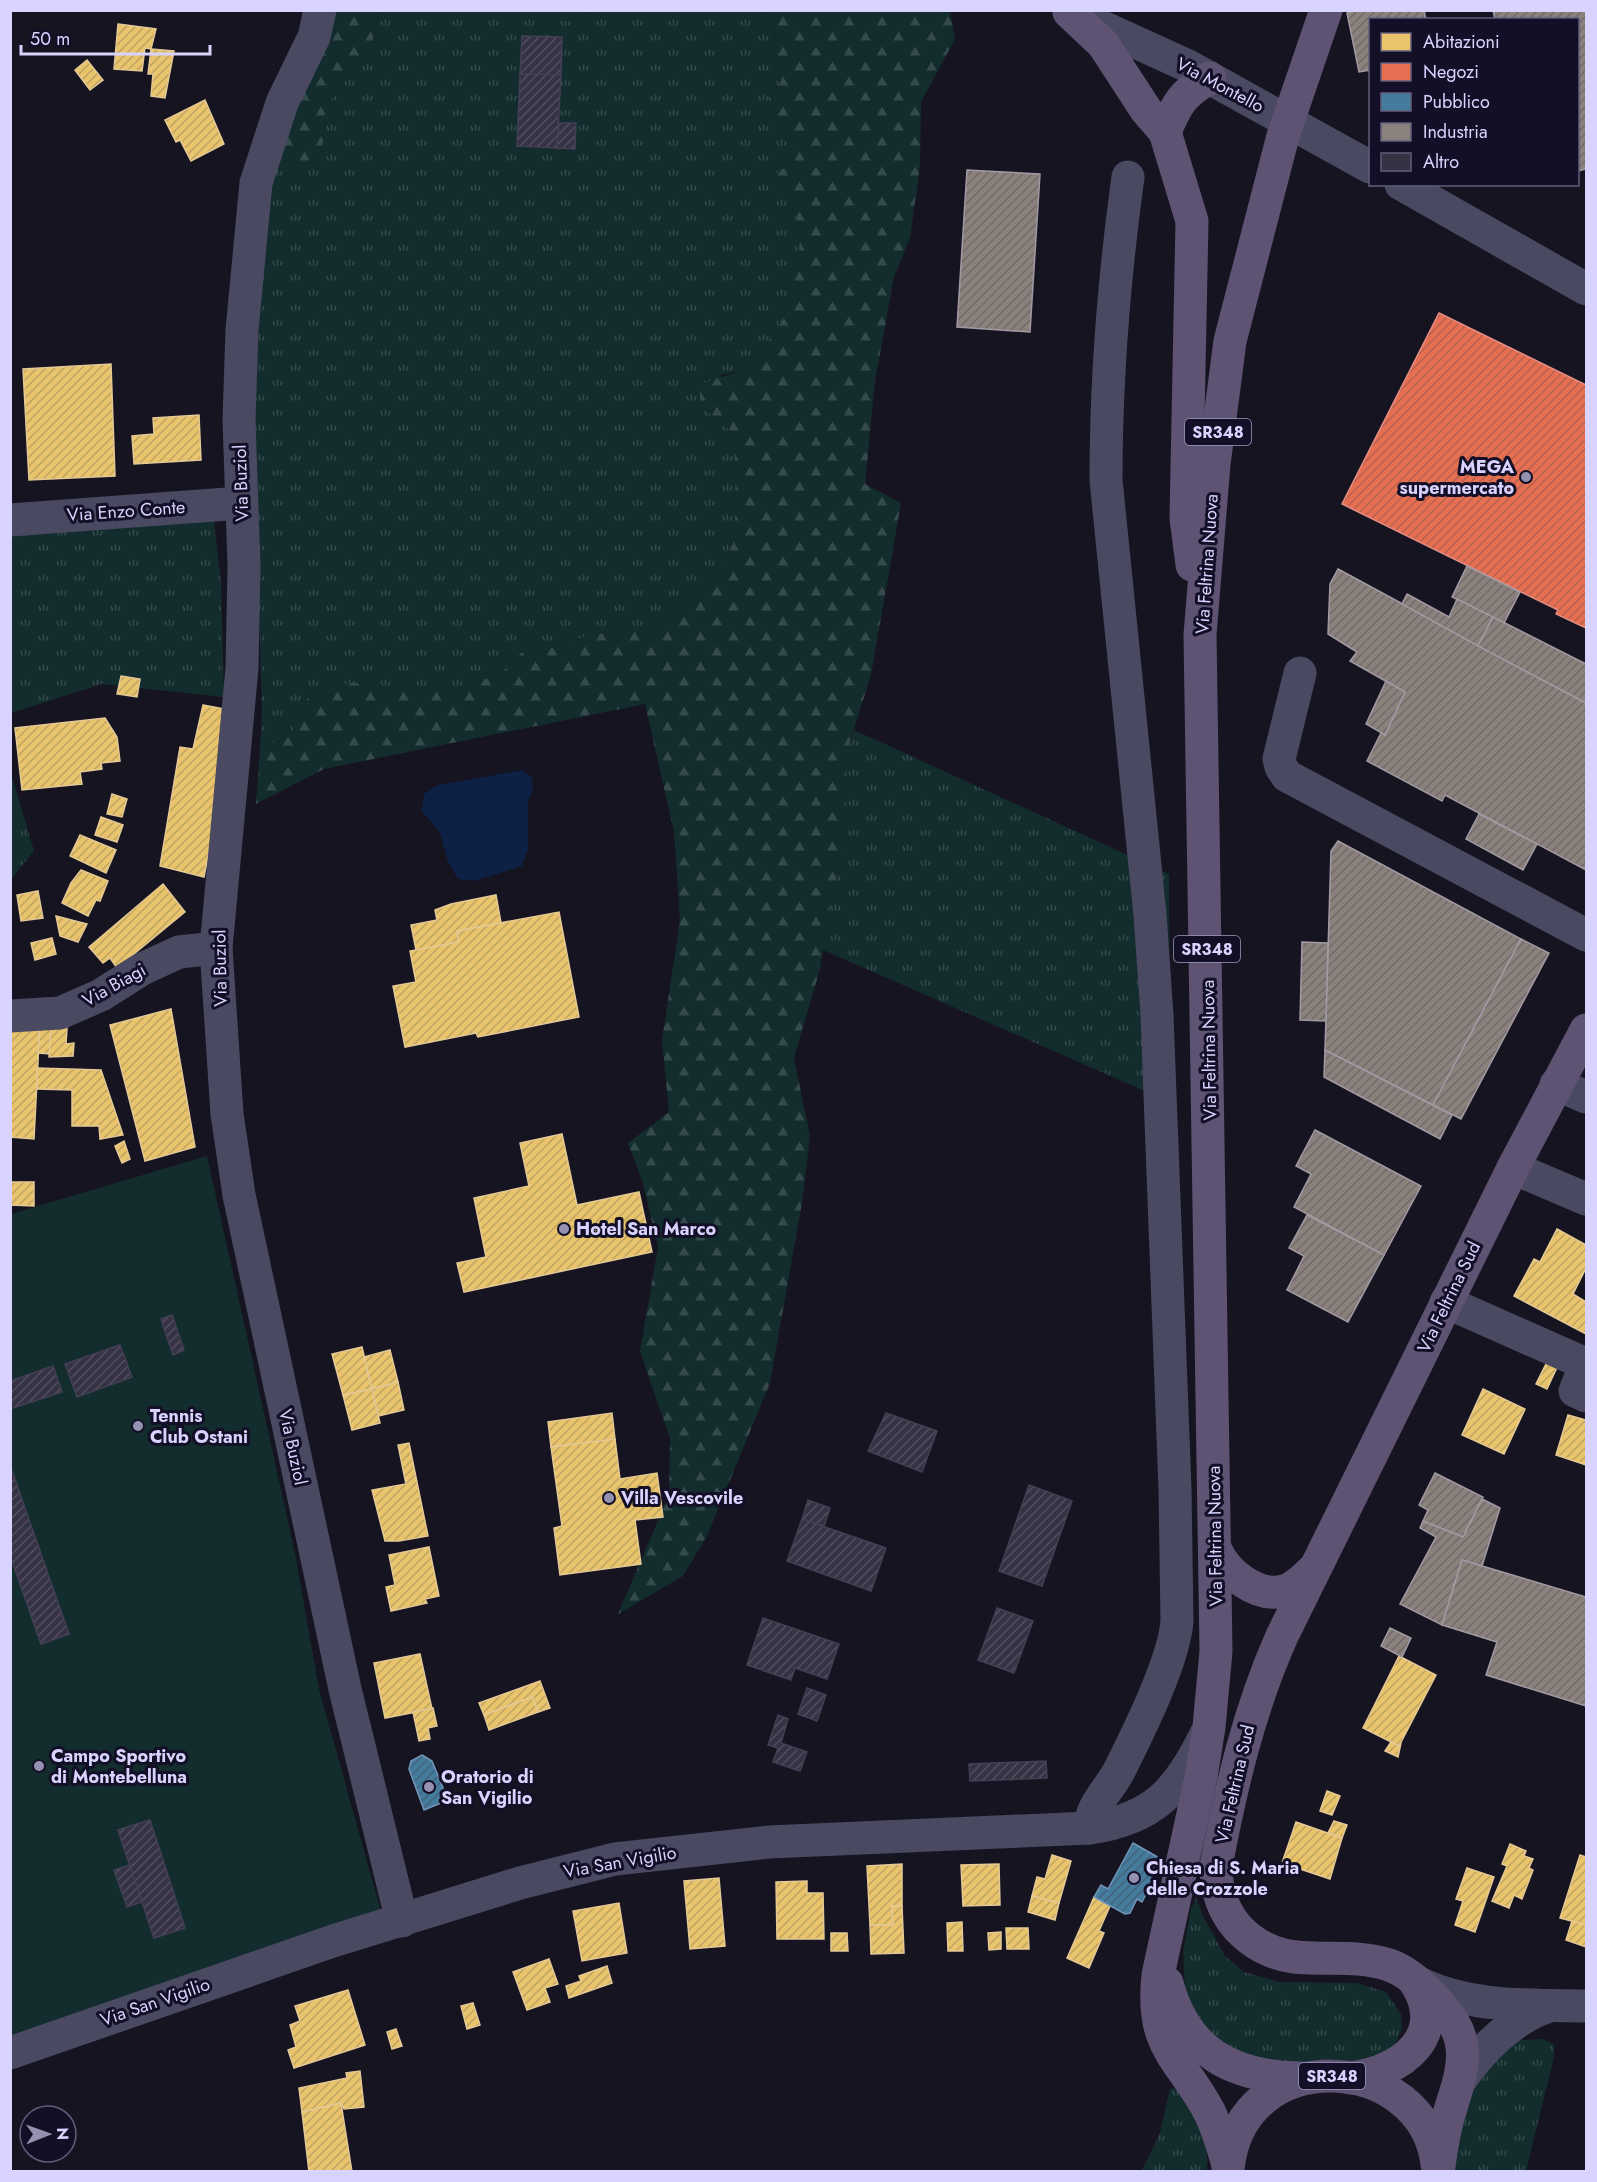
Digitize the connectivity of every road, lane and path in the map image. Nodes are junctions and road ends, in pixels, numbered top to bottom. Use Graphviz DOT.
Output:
graph roads {
  1 [pos="320,10"];
  2 [pos="1326,10"];
  3 [pos="1068,11"];
  4 [pos="1210,78"];
  5 [pos="1172,152"];
  6 [pos="1369,166"];
  7 [pos="1128,177"];
  8 [pos="1405,186"];
  9 [pos="1587,289"];
  10 [pos="241,502"];
  11 [pos="10,520"];
  12 [pos="1200,635"];
  13 [pos="1300,674"];
  14 [pos="1587,935"];
  15 [pos="216,948"];
  16 [pos="10,1016"];
  17 [pos="1587,1030"];
  18 [pos="1556,1084"];
  19 [pos="1587,1097"];
  20 [pos="1513,1168"];
  21 [pos="1587,1199"];
  22 [pos="1446,1302"];
  23 [pos="1587,1364"];
  24 [pos="1587,1396"];
  25 [pos="1216,1550"];
  26 [pos="1317,1566"];
  27 [pos="1209,1727"];
  28 [pos="1090,1828"];
  29 [pos="402,1921"];
  30 [pos="1163,1955"];
  31 [pos="1416,1981"];
  32 [pos="1554,2005"];
  33 [pos="1587,2006"];
  34 [pos="10,2053"];
  35 [pos="1309,2078"];
  36 [pos="1351,2078"];
  37 [pos="1459,2082"];
  38 [pos="1227,2169"];
  39 [pos="1438,2172"];
  1 -- 10 [label="street, Via Buziol"];
  2 -- 12 [label="main road, Via Feltrina Nuova / SR348"];
  3 -- 4 [label="street, Via Montello"];
  3 -- 5 [label="main road"];
  4 -- 5 [label="main road"];
  4 -- 6 [label="street, Via Montello"];
  5 -- 12 [label="main road"];
  7 -- 28 [label="street"];
  8 -- 9 [label="street"];
  10 -- 11 [label="street, Via Enzo Conte"];
  10 -- 15 [label="street, Via Buziol"];
  12 -- 25 [label="main road, Via Feltrina Nuova / SR348"];
  13 -- 14 [label="street"];
  15 -- 16 [label="street, Via Biagi"];
  15 -- 29 [label="street, Via Buziol"];
  17 -- 18 [label="main road, Via Feltrina Sud"];
  18 -- 19 [label="street"];
  18 -- 20 [label="main road, Via Feltrina Sud"];
  20 -- 21 [label="street"];
  20 -- 22 [label="main road, Via Feltrina Sud"];
  22 -- 23 [label="street"];
  22 -- 26 [label="main road, Via Feltrina Sud"];
  23 -- 24 [label="street"];
  25 -- 26 [label="main road, Via Feltrina Sud"];
  25 -- 27 [label="main road, Via Feltrina Nuova / SR348"];
  26 -- 31 [label="main road, Via Feltrina Sud"];
  27 -- 28 [label="street, Via San Vigilio"];
  27 -- 30 [label="main road, Via Feltrina Nuova / SR348"];
  28 -- 29 [label="street, Via San Vigilio"];
  29 -- 34 [label="street, Via San Vigilio"];
  30 -- 35 [label="main road, Via Feltrina Nuova / SR348"];
  30 -- 38 [label="main road, Via Feltrina Nuova / SR348"];
  31 -- 32 [label="street"];
  31 -- 36 [label="main road"];
  31 -- 37 [label="main road, Via Feltrina Sud"];
  32 -- 33 [label="street"];
  32 -- 37 [label="street"];
  35 -- 36 [label="main road, SR348"];
  35 -- 38 [label="main road, SR348"];
  36 -- 39 [label="main road, SR348"];
  37 -- 39 [label="main road, Via Feltrina Sud"];
}
